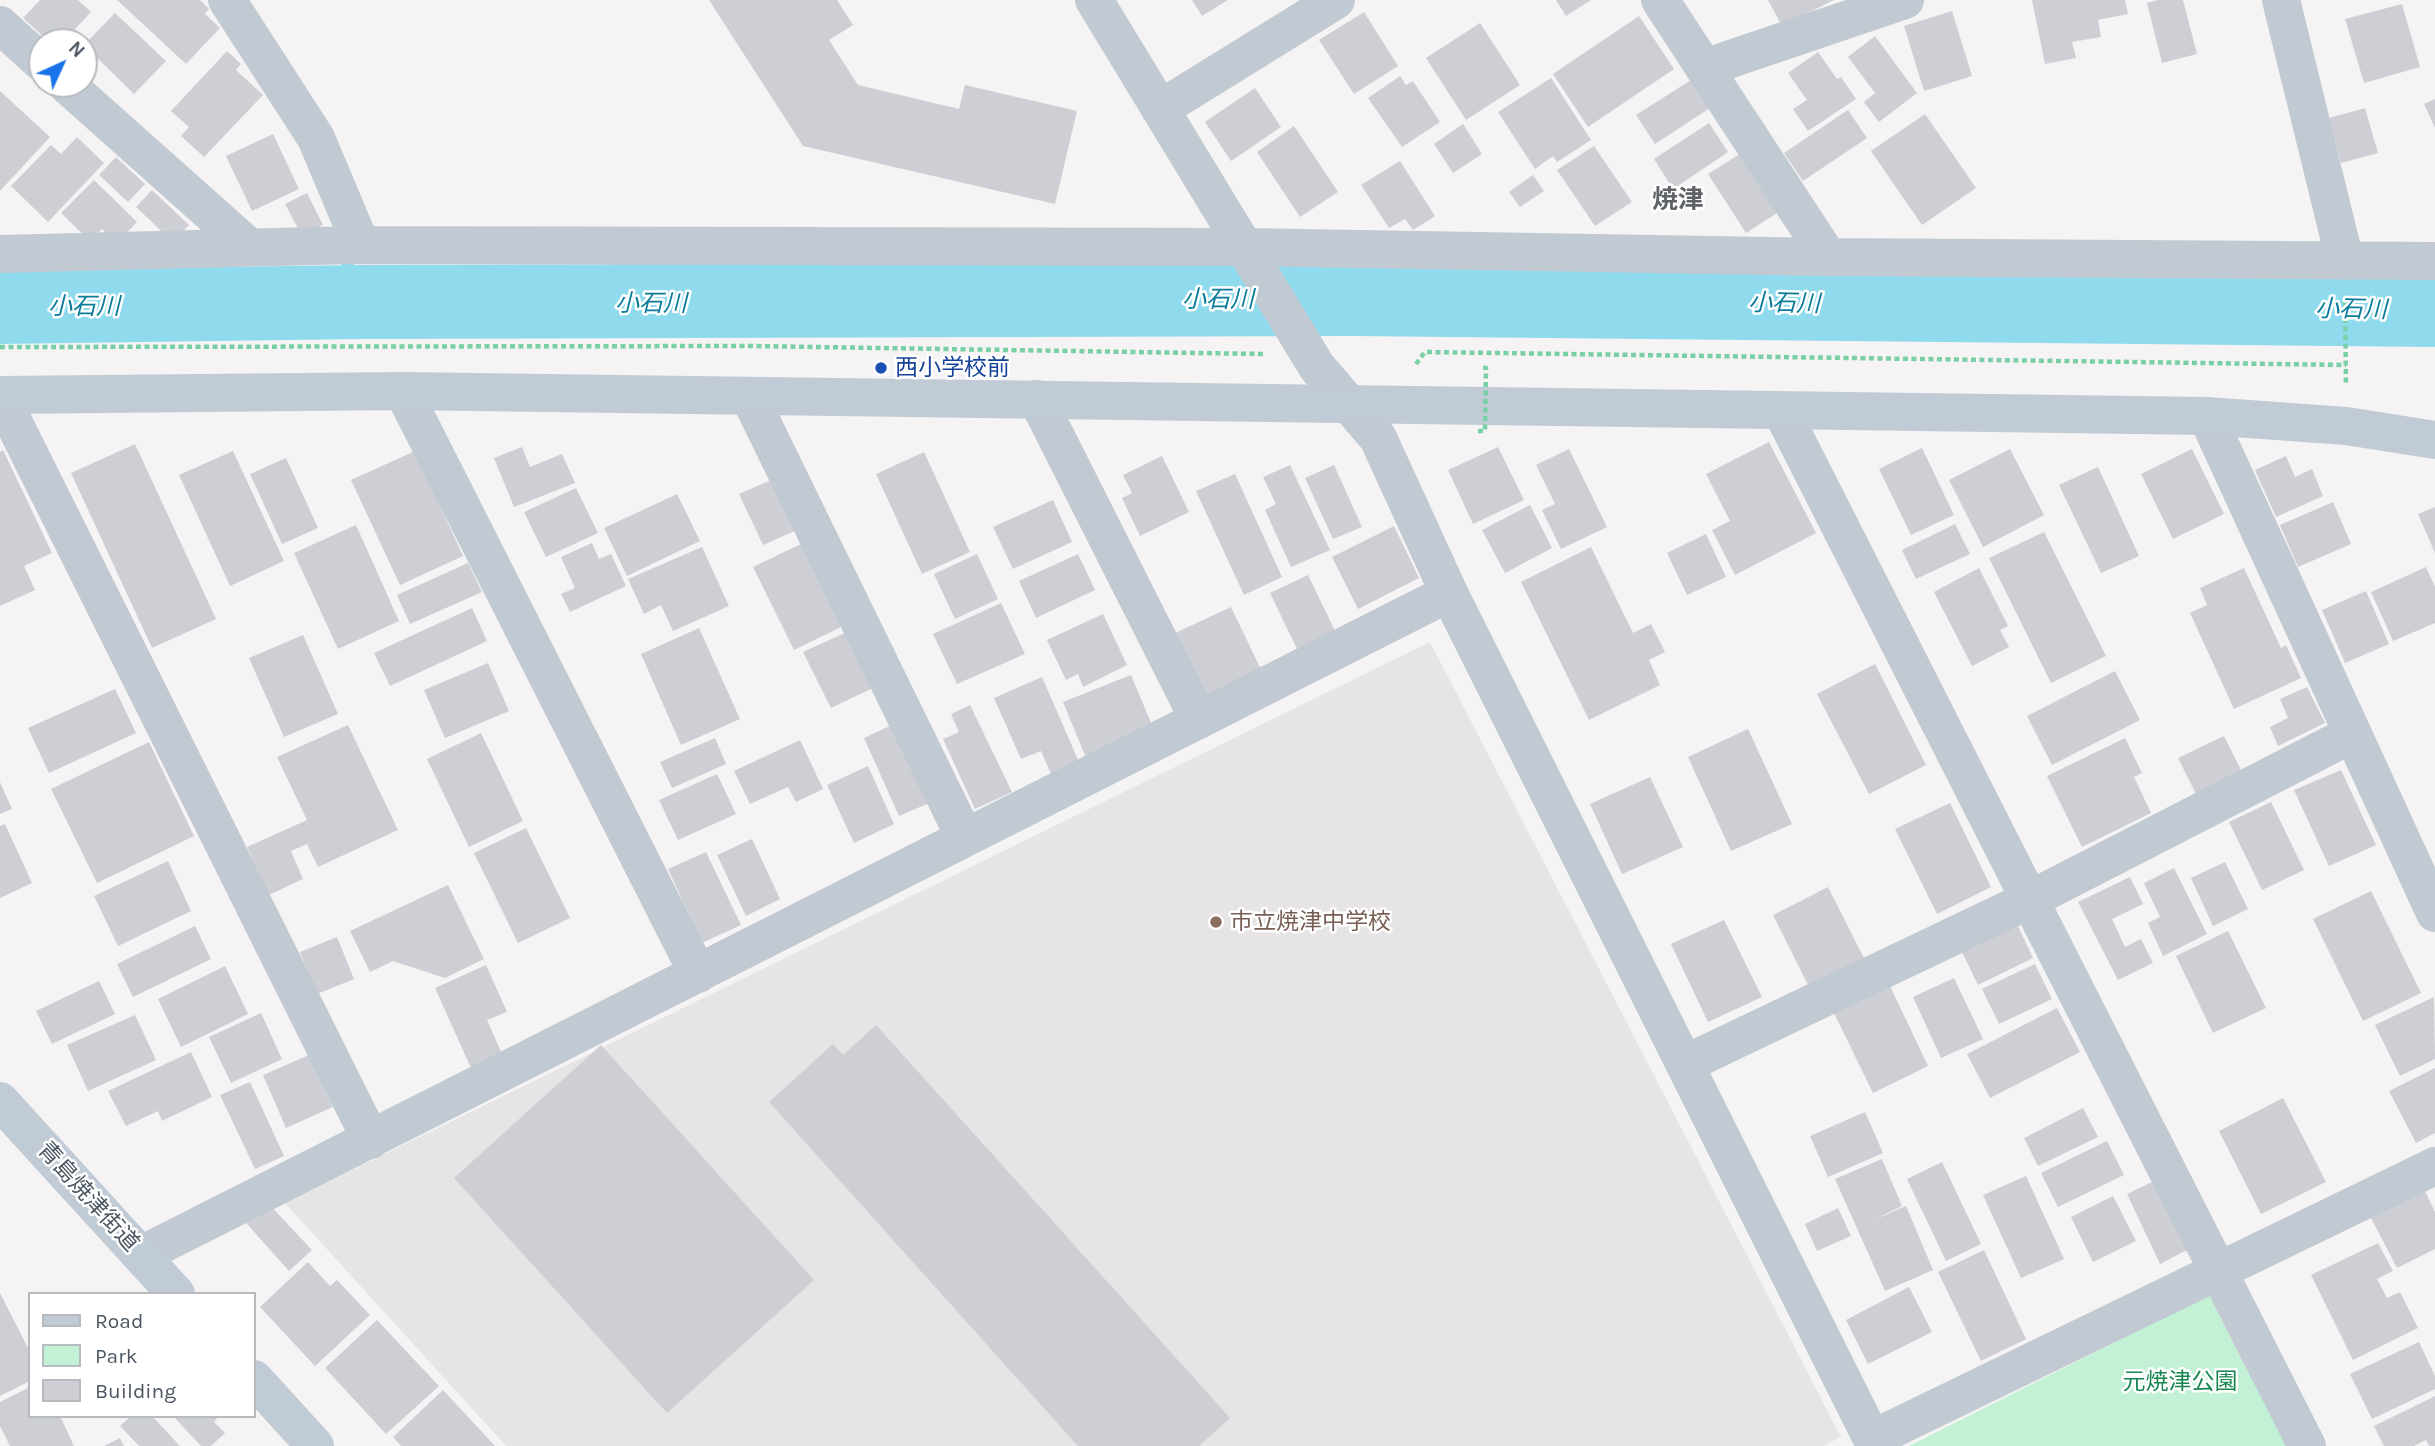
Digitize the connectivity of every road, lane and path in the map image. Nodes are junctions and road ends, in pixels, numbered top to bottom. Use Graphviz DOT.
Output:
graph roads {
  1 [pos="228,0"];
  2 [pos="1094,0"];
  3 [pos="1336,0"];
  4 [pos="1660,0"];
  5 [pos="1905,0"];
  6 [pos="2281,0"];
  7 [pos="0,25"];
  8 [pos="28,50"];
  9 [pos="1704,68"];
  10 [pos="82,98"];
  11 [pos="1160,109"];
  12 [pos="348,245"];
  13 [pos="248,247"];
  14 [pos="0,254"];
  15 [pos="1248,254"];
  16 [pos="1828,257"];
  17 [pos="2435,261"];
  18 [pos="2345,275"];
  19 [pos="0,347"];
  20 [pos="1289,355"];
  21 [pos="2346,356"];
  22 [pos="2346,365"];
  23 [pos="1479,367"];
  24 [pos="1411,370"];
  25 [pos="403,391"];
  26 [pos="0,395"];
  27 [pos="749,396"];
  28 [pos="1037,399"];
  29 [pos="1347,402"];
  30 [pos="1782,412"];
  31 [pos="2207,416"];
  32 [pos="1478,431"];
  33 [pos="2435,440"];
  34 [pos="1449,593"];
  35 [pos="1199,720"];
  36 [pos="2353,734"];
  37 [pos="965,838"];
  38 [pos="2031,899"];
  39 [pos="2435,913"];
  40 [pos="698,974"];
  41 [pos="1685,1065"];
  42 [pos="0,1101"];
  43 [pos="372,1140"];
  44 [pos="2435,1166"];
  45 [pos="141,1255"];
  46 [pos="2220,1270"];
  47 [pos="174,1292"];
  48 [pos="256,1381"];
  49 [pos="309,1444"];
  50 [pos="2307,1446"];
  1 -- 12 [label="street"];
  2 -- 11 [label="street"];
  3 -- 11 [label="street"];
  4 -- 9 [label="street"];
  5 -- 9 [label="street"];
  6 -- 18 [label="street"];
  7 -- 8 [label="street"];
  9 -- 16 [label="street"];
  10 -- 13 [label="street"];
  11 -- 15 [label="street"];
  12 -- 13 [label="street"];
  12 -- 15 [label="street"];
  13 -- 14 [label="street"];
  15 -- 16 [label="street"];
  15 -- 20 [label="street"];
  16 -- 18 [label="street"];
  17 -- 18 [label="street"];
  18 -- 21 [label="path"];
  19 -- 20 [label="path"];
  20 -- 29 [label="street"];
  22 -- 24 [label="path"];
  23 -- 32 [label="path, bridge"];
  25 -- 26 [label="street"];
  25 -- 27 [label="street"];
  25 -- 40 [label="street"];
  26 -- 43 [label="street"];
  27 -- 28 [label="street"];
  27 -- 37 [label="street"];
  28 -- 29 [label="street"];
  28 -- 35 [label="street"];
  29 -- 30 [label="street"];
  29 -- 34 [label="street"];
  30 -- 31 [label="street"];
  30 -- 38 [label="street"];
  31 -- 33 [label="street"];
  31 -- 36 [label="street"];
  34 -- 35 [label="street"];
  34 -- 41 [label="street"];
  35 -- 37 [label="street"];
  36 -- 38 [label="street"];
  36 -- 39 [label="street"];
  37 -- 40 [label="street"];
  38 -- 41 [label="street"];
  38 -- 46 [label="street"];
  40 -- 43 [label="street"];
  41 -- 46 [label="street"];
  42 -- 45 [label="street, 青島焼津街道"];
  43 -- 45 [label="street"];
  44 -- 46 [label="street"];
  45 -- 47 [label="street, 青島焼津街道"];
  46 -- 50 [label="street"];
  48 -- 49 [label="street"];
}
